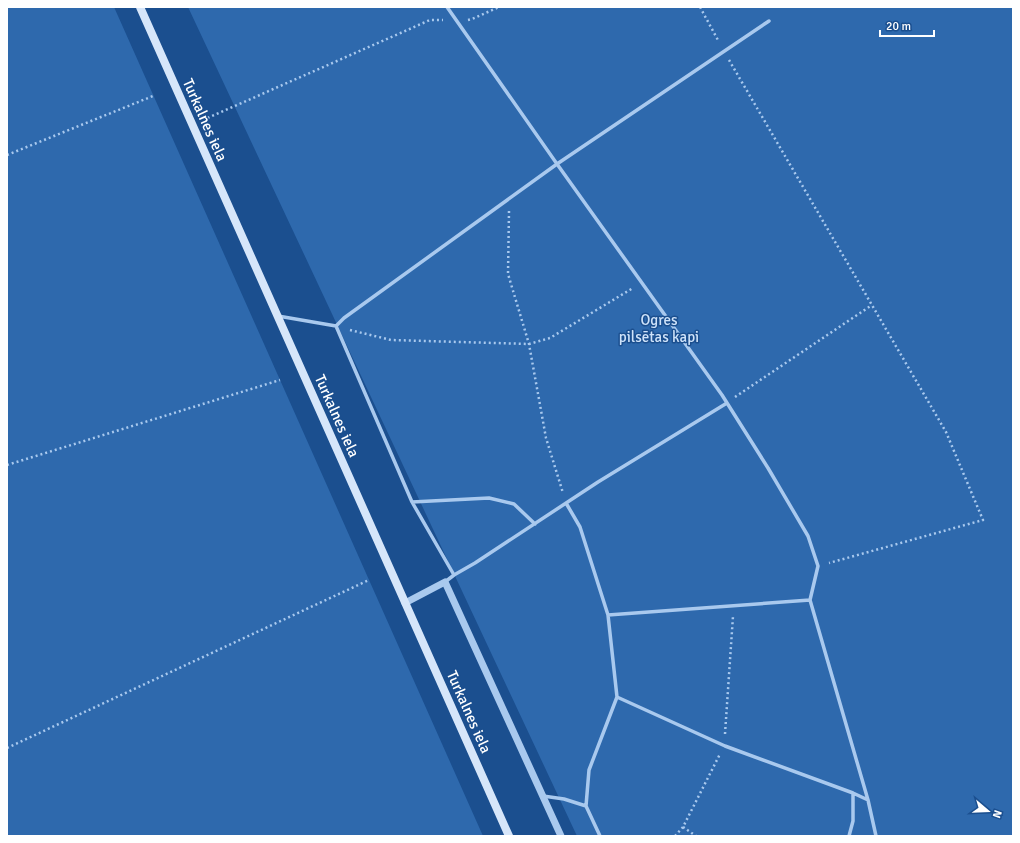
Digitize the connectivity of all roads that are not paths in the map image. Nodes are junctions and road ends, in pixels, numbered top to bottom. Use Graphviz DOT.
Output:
graph roads {
  1 [pos="140,7"];
  2 [pos="447,7"];
  3 [pos="768,21"];
  4 [pos="557,164"];
  5 [pos="277,316"];
  6 [pos="336,326"];
  7 [pos="727,403"];
  8 [pos="412,502"];
  9 [pos="566,503"];
  10 [pos="534,524"];
  11 [pos="454,575"];
  12 [pos="445,582"];
  13 [pos="810,600"];
  14 [pos="405,603"];
  15 [pos="608,615"];
  16 [pos="616,697"];
  17 [pos="853,793"];
  18 [pos="542,796"];
  19 [pos="868,800"];
  20 [pos="586,806"];
  21 [pos="509,836"];
  22 [pos="561,836"];
  23 [pos="600,836"];
  24 [pos="849,836"];
  25 [pos="876,836"];
  1 -- 5 [label="main road, Turkalnes iela"];
  2 -- 4 [label="street"];
  3 -- 4 [label="street"];
  4 -- 6 [label="street"];
  4 -- 7 [label="street"];
  5 -- 6 [label="street"];
  5 -- 14 [label="main road, Turkalnes iela"];
  6 -- 8 [label="street"];
  7 -- 9 [label="street"];
  7 -- 13 [label="street"];
  8 -- 10 [label="street"];
  8 -- 11 [label="street"];
  9 -- 10 [label="street"];
  9 -- 15 [label="street"];
  10 -- 11 [label="street"];
  11 -- 12 [label="street"];
  12 -- 14 [label="street"];
  12 -- 18 [label="street"];
  13 -- 15 [label="street"];
  13 -- 19 [label="street"];
  14 -- 21 [label="main road, Turkalnes iela"];
  15 -- 16 [label="street"];
  16 -- 17 [label="street"];
  16 -- 20 [label="street"];
  17 -- 19 [label="street"];
  17 -- 24 [label="street"];
  18 -- 20 [label="street"];
  18 -- 22 [label="street"];
  19 -- 25 [label="street"];
  20 -- 23 [label="street"];
}
